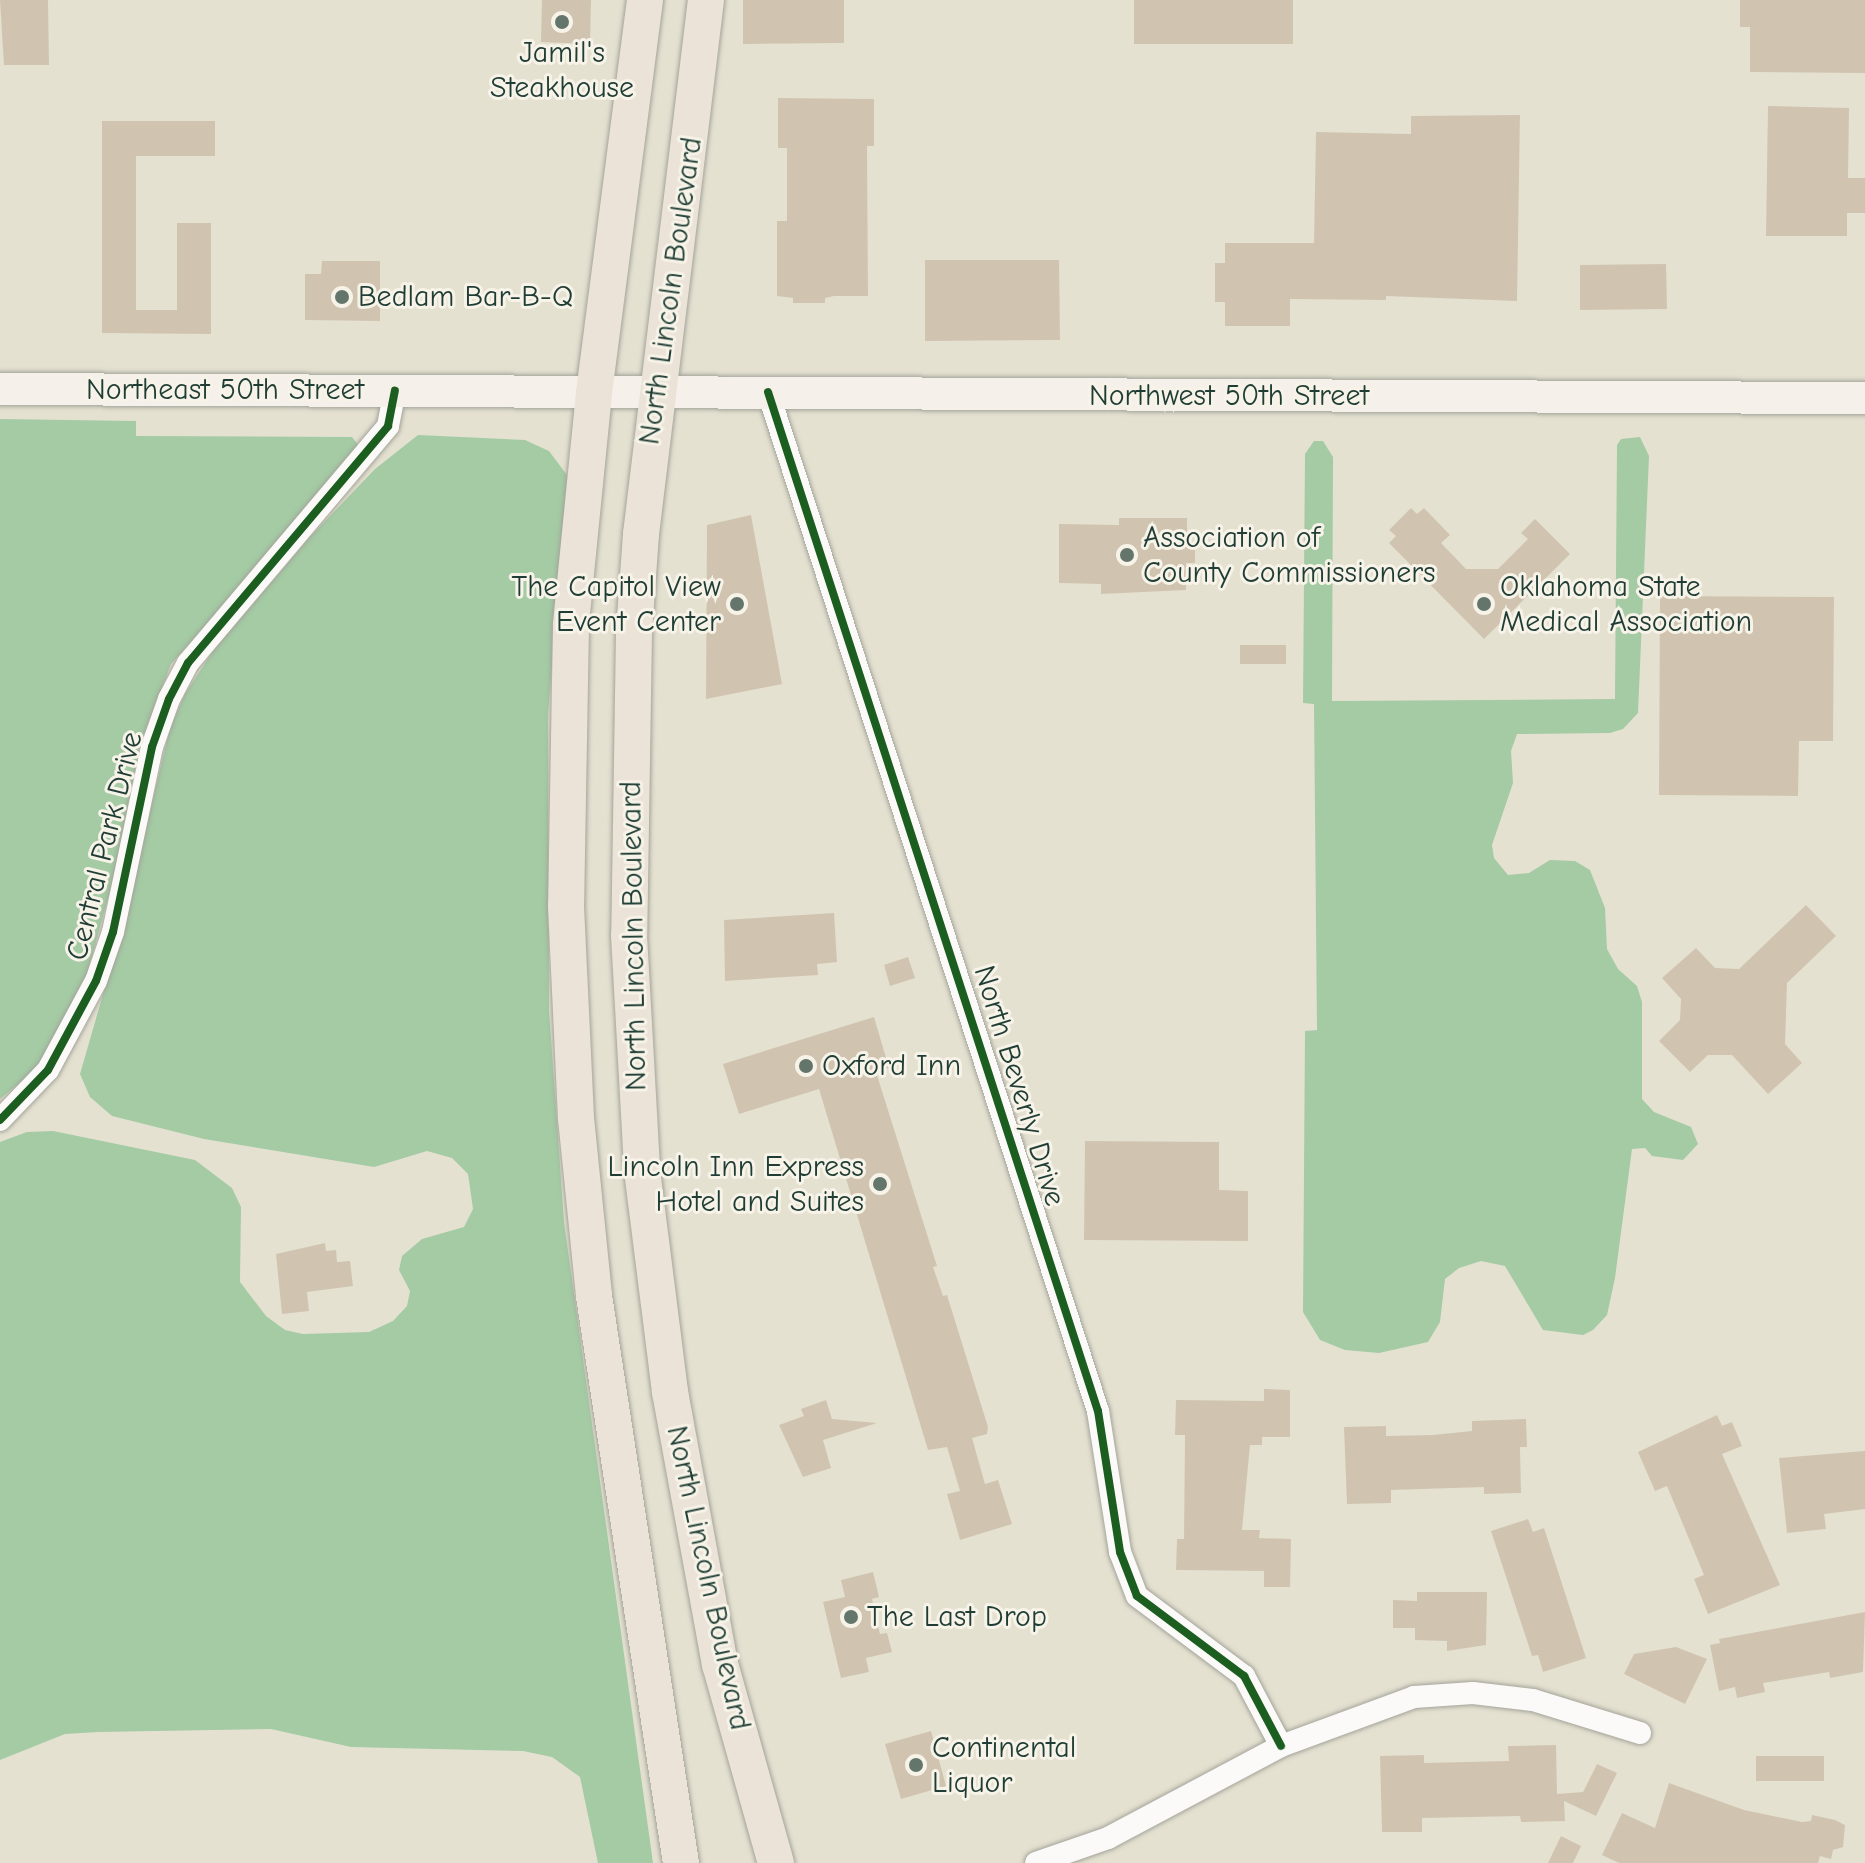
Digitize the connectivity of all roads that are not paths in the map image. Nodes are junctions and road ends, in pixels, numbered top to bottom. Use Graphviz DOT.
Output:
graph roads {
  1 [pos="645,0"];
  2 [pos="706,0"];
  3 [pos="0,389"];
  4 [pos="395,391"];
  5 [pos="768,392"];
  6 [pos="594,393"];
  7 [pos="655,393"];
  8 [pos="1865,398"];
  9 [pos="0,1120"];
  10 [pos="1640,1733"];
  11 [pos="1281,1746"];
  12 [pos="681,1863"];
  13 [pos="776,1863"];
  14 [pos="1036,1863"];
  1 -- 6 [label="main road, North Lincoln Boulevard"];
  2 -- 7 [label="main road, North Lincoln Boulevard"];
  3 -- 4 [label="main road, Northeast 50th Street"];
  4 -- 6 [label="main road, Northeast 50th Street"];
  4 -- 9 [label="street, Central Park Drive"];
  5 -- 7 [label="main road, Northwest 50th Street"];
  5 -- 8 [label="main road, Northwest 50th Street"];
  5 -- 11 [label="street, North Beverly Drive"];
  6 -- 7 [label="main road, Northwest 50th Street"];
  6 -- 12 [label="main road, North Lincoln Boulevard"];
  7 -- 13 [label="main road, North Lincoln Boulevard"];
  10 -- 11 [label="street"];
  11 -- 14 [label="street"];
}
